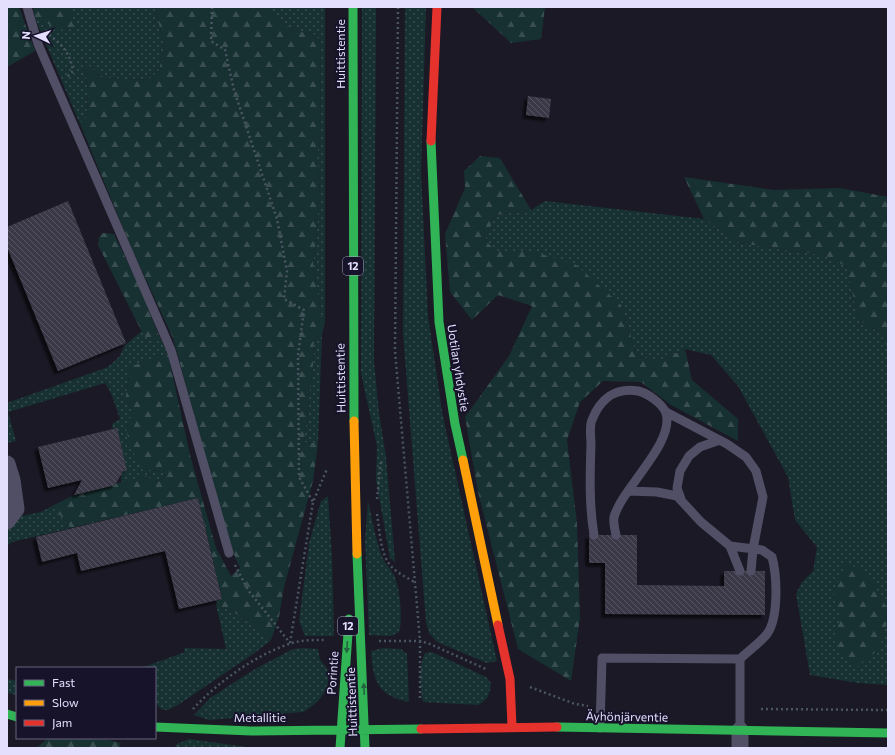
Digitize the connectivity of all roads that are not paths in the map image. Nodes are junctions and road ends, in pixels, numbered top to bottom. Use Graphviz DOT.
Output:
graph roads {
  1 [pos="27,7"];
  2 [pos="353,7"];
  3 [pos="437,7"];
  4 [pos="666,412"];
  5 [pos="720,440"];
  6 [pos="7,464"];
  7 [pos="629,491"];
  8 [pos="682,500"];
  9 [pos="7,521"];
  10 [pos="356,524"];
  11 [pos="594,535"];
  12 [pos="616,535"];
  13 [pos="730,546"];
  14 [pos="753,548"];
  15 [pos="229,554"];
  16 [pos="740,571"];
  17 [pos="751,571"];
  18 [pos="740,659"];
  19 [pos="156,727"];
  20 [pos="512,727"];
  21 [pos="340,728"];
  22 [pos="366,728"];
  23 [pos="600,728"];
  24 [pos="740,730"];
  25 [pos="888,733"];
  26 [pos="340,748"];
  27 [pos="365,748"];
  28 [pos="740,748"];
  1 -- 15 [label="lane"];
  2 -- 10 [label="main road, Huittistentie / 12"];
  3 -- 20 [label="main road, Uotilan yhdystie"];
  4 -- 5 [label="lane"];
  4 -- 7 [label="lane"];
  4 -- 11 [label="lane"];
  5 -- 8 [label="lane"];
  5 -- 14 [label="lane"];
  6 -- 9 [label="street"];
  7 -- 8 [label="lane"];
  7 -- 12 [label="lane"];
  8 -- 13 [label="lane"];
  10 -- 21 [label="main road, Porintie / 12, one-way"];
  22 -- 10 [label="main road, Huittistentie / 12, one-way"];
  13 -- 14 [label="lane"];
  13 -- 16 [label="lane"];
  14 -- 17 [label="lane"];
  14 -- 18 [label="lane"];
  18 -- 23 [label="lane"];
  18 -- 24 [label="lane"];
  19 -- 21 [label="main road, Metallitie"];
  20 -- 22 [label="main road, Äyhönjärventie"];
  20 -- 23 [label="main road, Äyhönjärventie"];
  21 -- 22 [label="main road, Metallitie"];
  21 -- 26 [label="main road, Huittistentie / 12"];
  22 -- 27 [label="main road, Huittistentie / 12"];
  23 -- 24 [label="main road, Äyhönjärventie"];
  24 -- 25 [label="main road, Äyhönjärventie"];
  24 -- 28 [label="street"];
}
